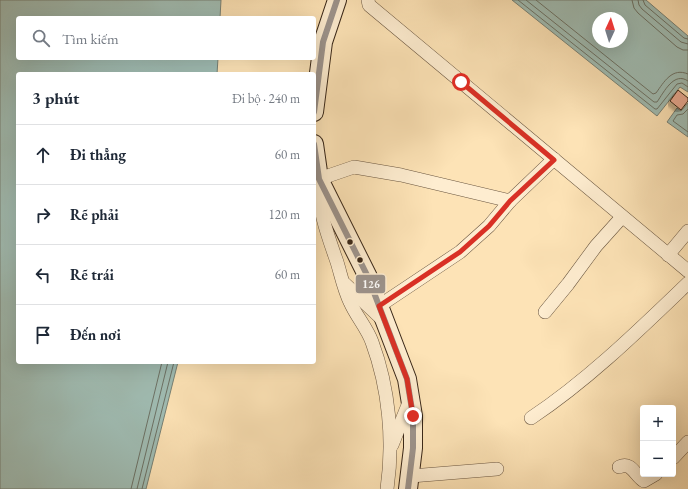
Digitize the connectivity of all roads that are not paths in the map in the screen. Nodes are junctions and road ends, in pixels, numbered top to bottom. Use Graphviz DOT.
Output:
graph roads {
  1 [pos="337,0"];
  2 [pos="370,2"];
  3 [pos="316,96"];
  4 [pos="316,158"];
  5 [pos="554,160"];
  6 [pos="319,180"];
  7 [pos="510,201"];
  8 [pos="622,216"];
  9 [pos="688,231"];
  10 [pos="668,255"];
  11 [pos="688,271"];
  12 [pos="343,283"];
  13 [pos="688,283"];
  14 [pos="545,312"];
  15 [pos="382,314"];
  16 [pos="410,400"];
  17 [pos="531,418"];
  18 [pos="688,442"];
  19 [pos="390,448"];
  20 [pos="676,455"];
  21 [pos="619,467"];
  22 [pos="497,469"];
  23 [pos="651,477"];
  24 [pos="409,482"];
  25 [pos="387,489"];
  1 -- 3 [label="main road"];
  2 -- 5 [label="street"];
  4 -- 6 [label="main road"];
  5 -- 7 [label="street"];
  5 -- 8 [label="street"];
  6 -- 7 [label="street"];
  6 -- 12 [label="street"];
  6 -- 15 [label="main road"];
  7 -- 15 [label="street"];
  8 -- 10 [label="street"];
  8 -- 14 [label="street"];
  9 -- 10 [label="street"];
  10 -- 11 [label="street"];
  12 -- 15 [label="street"];
  12 -- 19 [label="street"];
  13 -- 17 [label="street"];
  15 -- 16 [label="main road"];
  16 -- 19 [label="street"];
  16 -- 24 [label="main road"];
  18 -- 20 [label="street"];
  19 -- 25 [label="street"];
  21 -- 23 [label="street"];
  22 -- 24 [label="street"];
}
